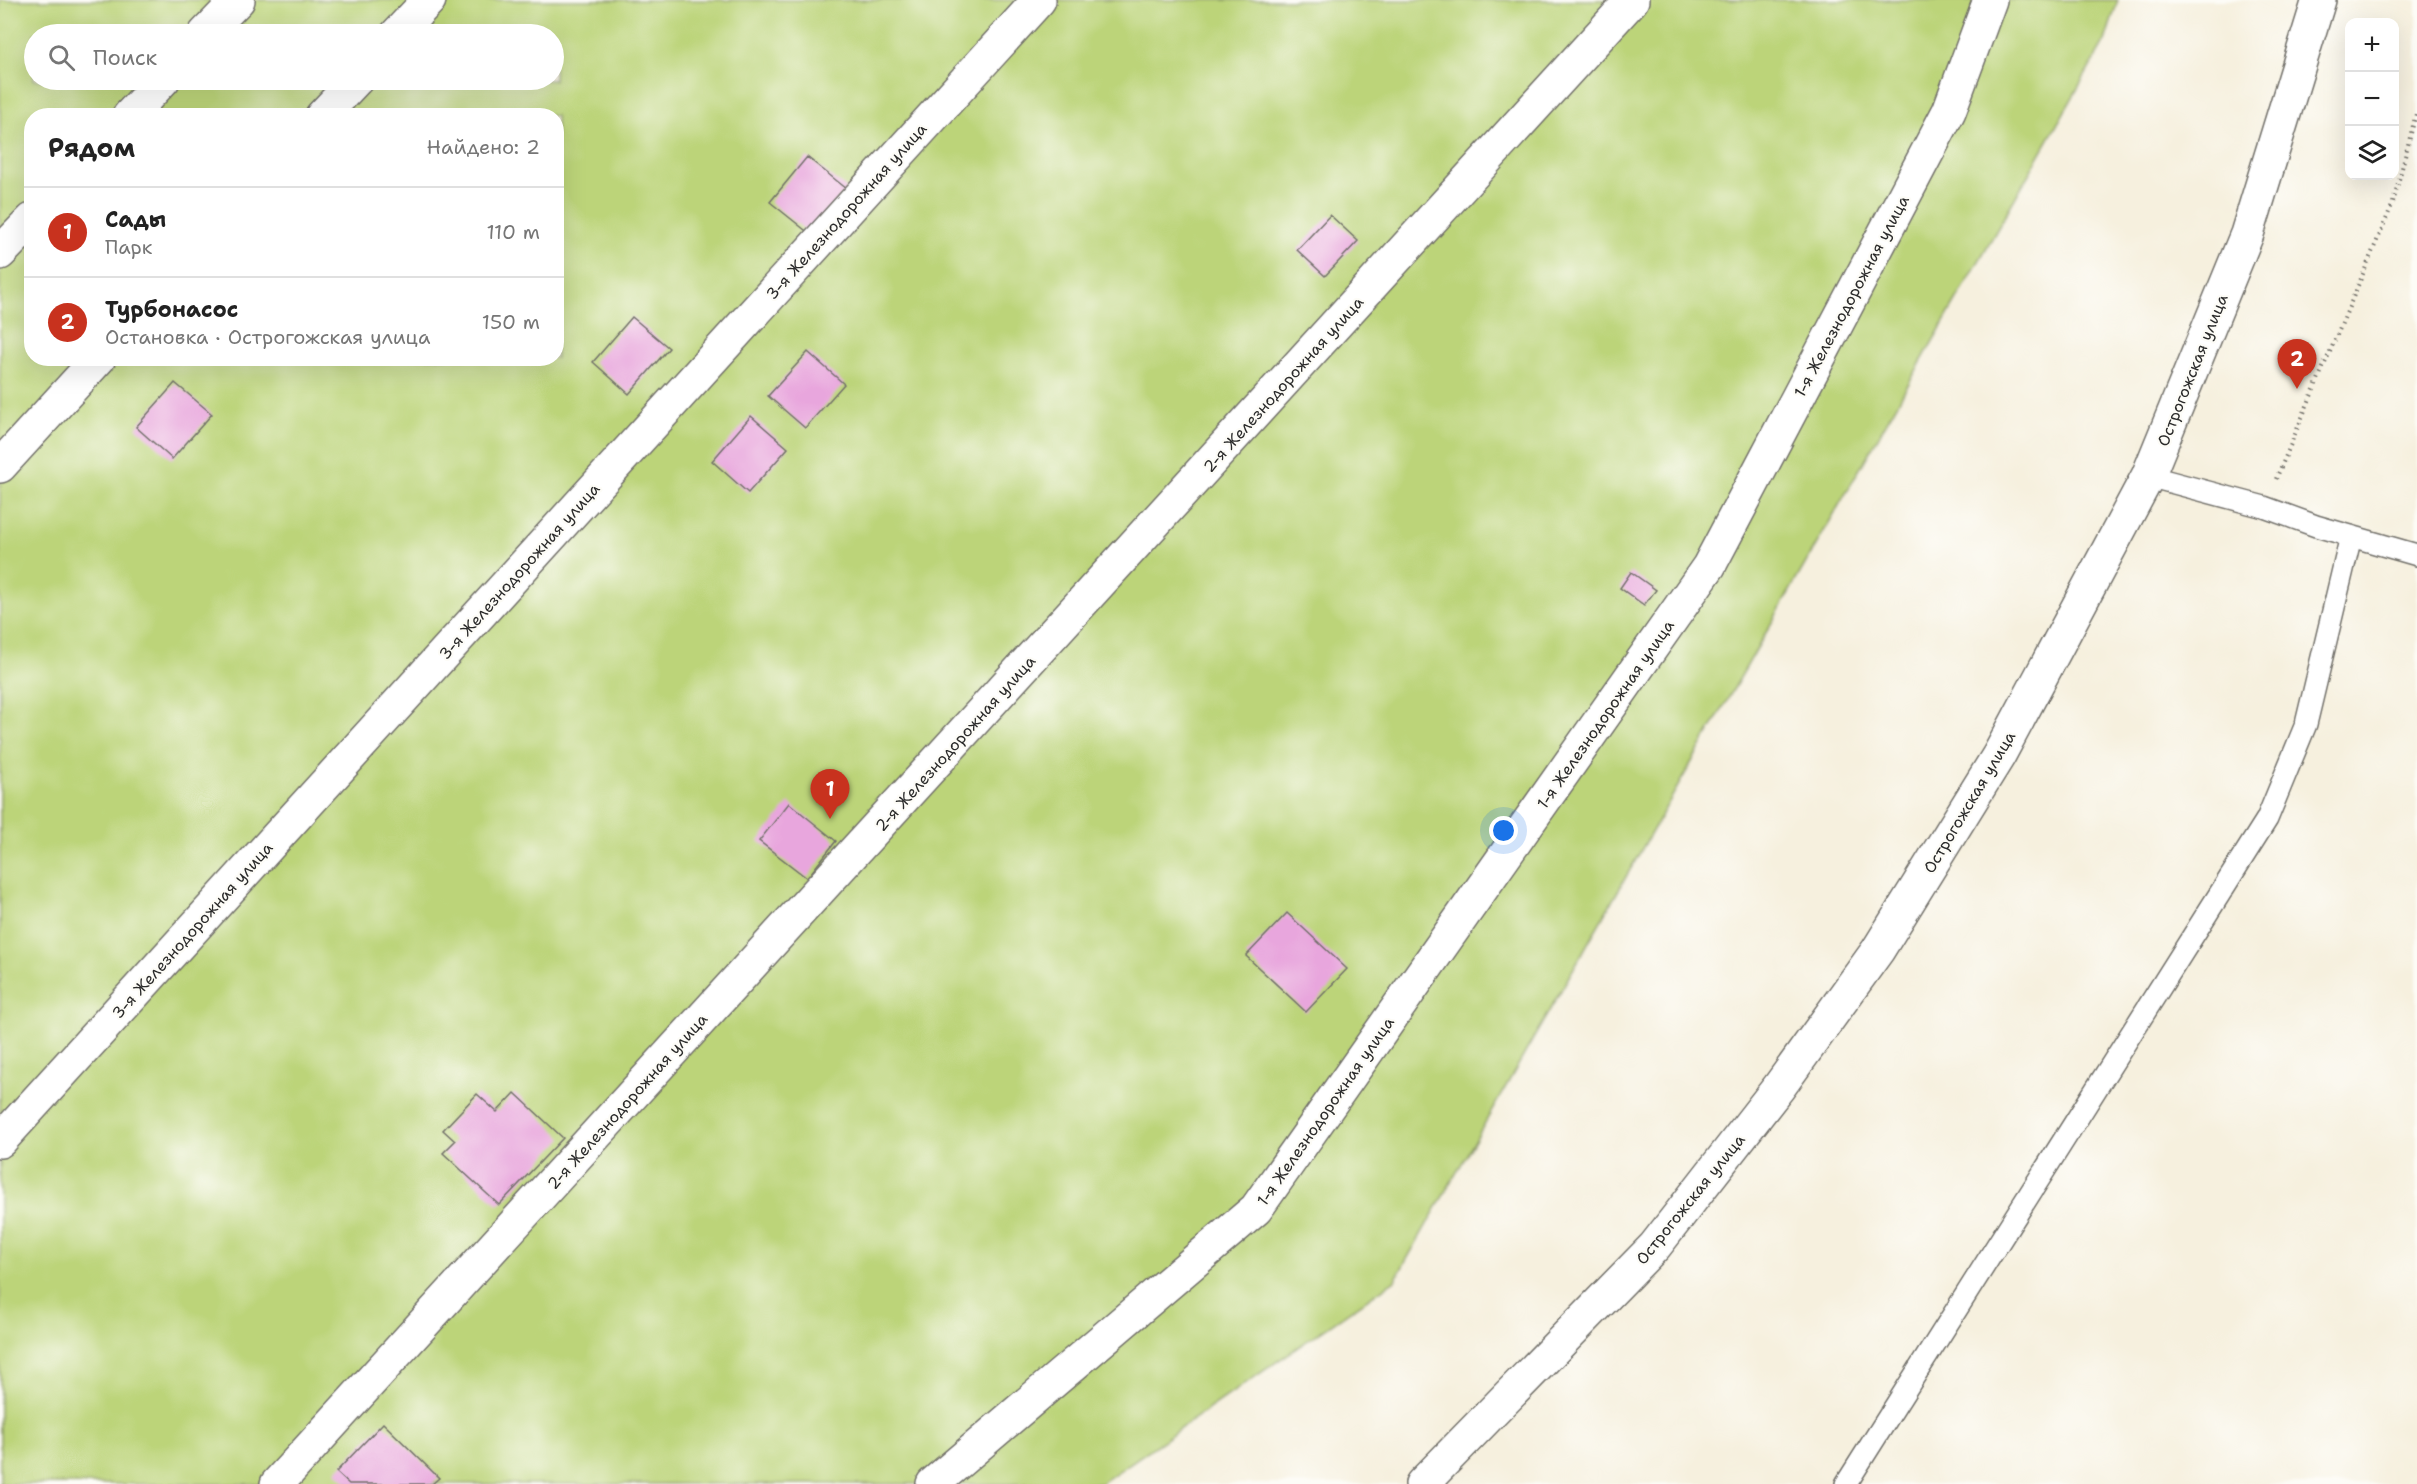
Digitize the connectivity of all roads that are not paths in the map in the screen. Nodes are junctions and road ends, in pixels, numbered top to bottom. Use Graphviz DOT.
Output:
graph roads {
  1 [pos="238,0"];
  2 [pos="429,0"];
  3 [pos="1039,0"];
  4 [pos="1632,0"];
  5 [pos="1990,0"];
  6 [pos="2319,0"];
  7 [pos="215,24"];
  8 [pos="406,24"];
  9 [pos="154,90"];
  10 [pos="347,90"];
  11 [pos="137,108"];
  12 [pos="330,108"];
  13 [pos="24,228"];
  14 [pos="0,254"];
  15 [pos="92,366"];
  16 [pos="0,466"];
  17 [pos="2148,476"];
  18 [pos="2351,536"];
  19 [pos="2417,555"];
  20 [pos="0,1142"];
  21 [pos="277,1484"];
  22 [pos="933,1484"];
  23 [pos="1422,1484"];
  24 [pos="1846,1484"];
  1 -- 7 [label="street"];
  2 -- 8 [label="street"];
  3 -- 20 [label="street, 3-я Железнодорожная улица"];
  4 -- 21 [label="street, 2-я Железнодорожная улица"];
  5 -- 22 [label="street, 1-я Железнодорожная улица"];
  6 -- 17 [label="street, Острогожская улица"];
  9 -- 11 [label="street"];
  10 -- 12 [label="street"];
  13 -- 14 [label="street"];
  15 -- 16 [label="street"];
  17 -- 18 [label="lane"];
  17 -- 23 [label="street, Острогожская улица"];
  18 -- 19 [label="lane"];
  18 -- 24 [label="lane"];
}
